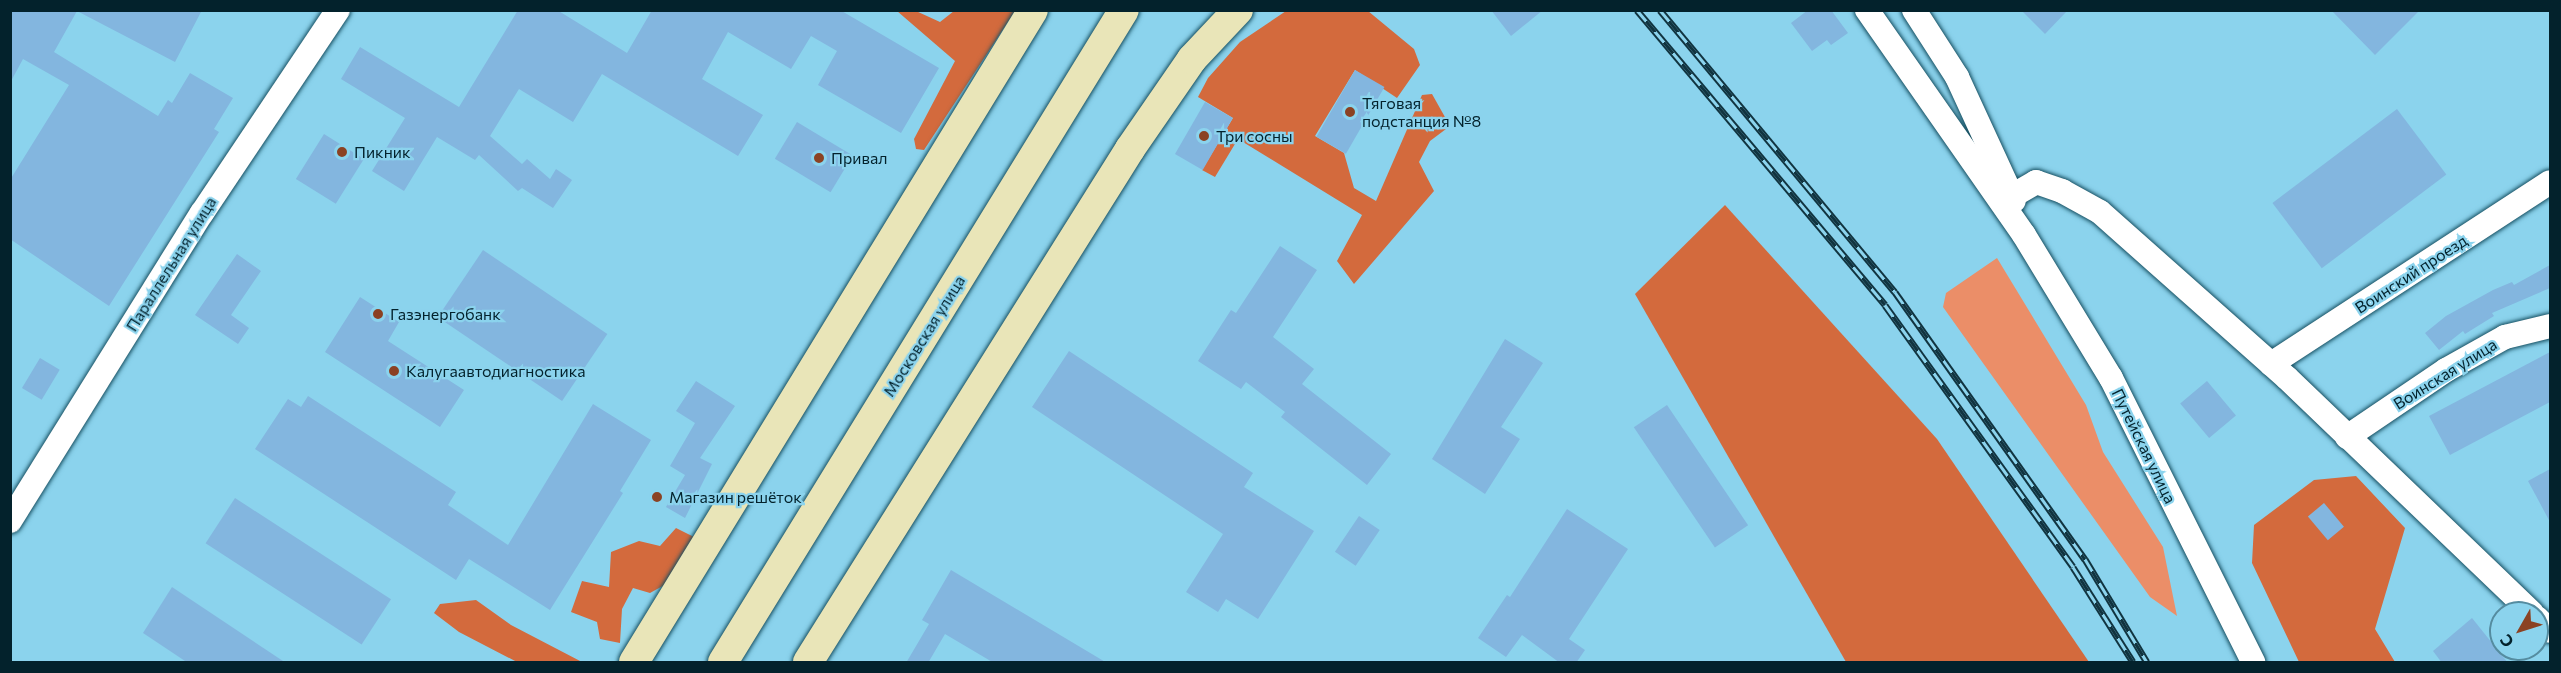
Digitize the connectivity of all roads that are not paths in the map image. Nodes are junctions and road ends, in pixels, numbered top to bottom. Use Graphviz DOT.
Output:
graph roads {
  1 [pos="338,10"];
  2 [pos="1034,10"];
  3 [pos="1124,10"];
  4 [pos="1238,10"];
  5 [pos="1867,10"];
  6 [pos="1914,10"];
  7 [pos="2550,182"];
  8 [pos="2012,196"];
  9 [pos="2024,235"];
  10 [pos="2550,326"];
  11 [pos="2271,364"];
  12 [pos="2348,437"];
  13 [pos="10,521"];
  14 [pos="2519,601"];
  15 [pos="634,663"];
  16 [pos="723,663"];
  17 [pos="808,663"];
  18 [pos="2253,663"];
  1 -- 13 [label="street, Параллельная улица"];
  2 -- 15 [label="main road"];
  3 -- 16 [label="main road, Московская улица"];
  4 -- 17 [label="main road"];
  5 -- 9 [label="street, Путейская улица"];
  6 -- 8 [label="street, Путейская улица"];
  7 -- 11 [label="street, Воинский проезд"];
  8 -- 9 [label="street, Путейская улица"];
  8 -- 11 [label="street"];
  9 -- 18 [label="street, Путейская улица"];
  10 -- 12 [label="street, Воинская улица"];
  11 -- 12 [label="street"];
  12 -- 14 [label="street"];
}
